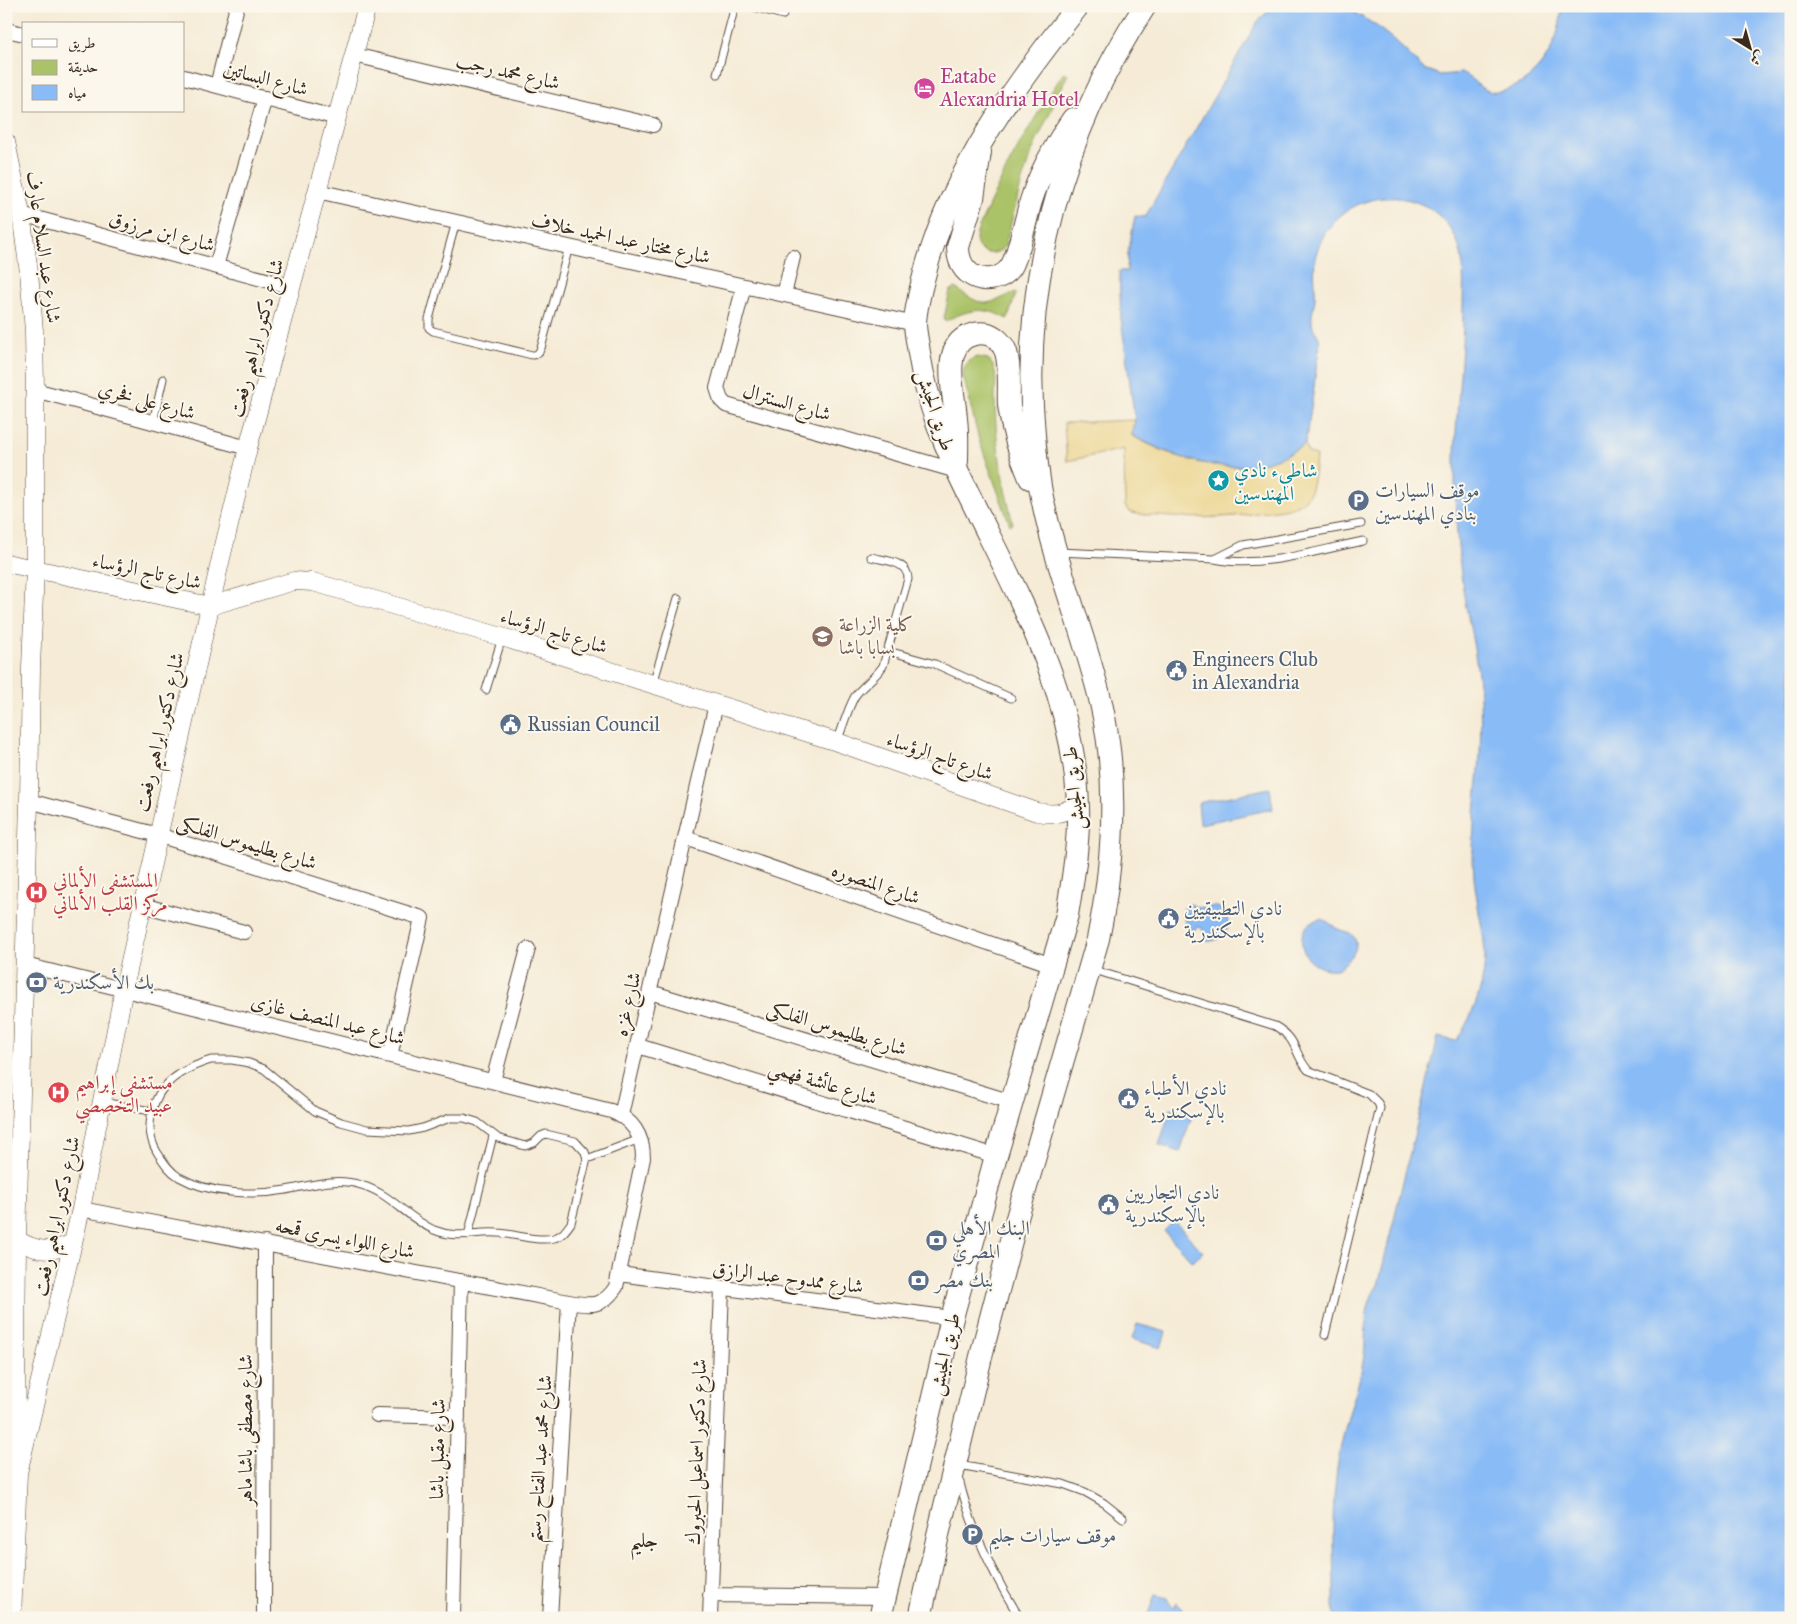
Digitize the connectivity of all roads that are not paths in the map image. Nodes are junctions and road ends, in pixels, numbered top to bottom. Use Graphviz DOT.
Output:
graph roads {
  1 [pos="237,6"];
  2 [pos="367,6"];
  3 [pos="735,6"];
  4 [pos="750,6"];
  5 [pos="1078,6"];
  6 [pos="1146,6"];
  7 [pos="783,15"];
  8 [pos="6,30"];
  9 [pos="22,34"];
  10 [pos="354,55"];
  11 [pos="717,74"];
  12 [pos="185,77"];
  13 [pos="217,86"];
  14 [pos="1098,87"];
  15 [pos="265,98"];
  16 [pos="337,118"];
  17 [pos="652,125"];
  18 [pos="6,142"];
  19 [pos="981,142"];
  20 [pos="317,191"];
  21 [pos="21,214"];
  22 [pos="456,222"];
  23 [pos="569,247"];
  24 [pos="793,257"];
  25 [pos="216,266"];
  26 [pos="744,286"];
  27 [pos="292,287"];
  28 [pos="784,295"];
  29 [pos="915,324"];
  30 [pos="163,379"];
  31 [pos="36,390"];
  32 [pos="152,422"];
  33 [pos="248,448"];
  34 [pos="957,471"];
  35 [pos="1042,501"];
  36 [pos="1361,524"];
  37 [pos="1363,542"];
  38 [pos="1056,552"];
  39 [pos="871,557"];
  40 [pos="1215,559"];
  41 [pos="6,562"];
  42 [pos="35,569"];
  43 [pos="678,598"];
  44 [pos="210,606"];
  45 [pos="502,636"];
  46 [pos="888,651"];
  47 [pos="653,684"];
  48 [pos="486,690"];
  49 [pos="1011,698"];
  50 [pos="716,704"];
  51 [pos="837,742"];
  52 [pos="29,801"];
  53 [pos="1078,804"];
  54 [pos="158,836"];
  55 [pos="686,838"];
  56 [pos="142,905"];
  57 [pos="244,932"];
  58 [pos="528,949"];
  59 [pos="24,965"];
  60 [pos="1052,965"];
  61 [pos="1090,969"];
  62 [pos="124,988"];
  63 [pos="650,992"];
  64 [pos="638,1046"];
  65 [pos="390,1056"];
  66 [pos="493,1081"];
  67 [pos="102,1102"];
  68 [pos="1012,1102"];
  69 [pos="151,1111"];
  70 [pos="621,1115"];
  71 [pos="493,1136"];
  72 [pos="641,1138"];
  73 [pos="996,1156"];
  74 [pos="587,1159"];
  75 [pos="82,1209"];
  76 [pos="468,1236"];
  77 [pos="17,1240"];
  78 [pos="73,1243"];
  79 [pos="265,1243"];
  80 [pos="619,1274"];
  81 [pos="461,1281"];
  82 [pos="722,1288"];
  83 [pos="569,1302"];
  84 [pos="952,1318"];
  85 [pos="1325,1335"];
  86 [pos="376,1415"];
  87 [pos="458,1417"];
  88 [pos="956,1464"];
  89 [pos="18,1473"];
  90 [pos="1122,1518"];
  91 [pos="710,1595"];
  92 [pos="883,1608"];
  93 [pos="12,1618"];
  94 [pos="264,1618"];
  95 [pos="453,1618"];
  96 [pos="550,1618"];
  97 [pos="710,1618"];
  98 [pos="920,1618"];
  99 [pos="1020,1618"];
  1 -- 13 [label="street"];
  2 -- 10 [label="street, شارع دكتور ابراهيم رفعت"];
  3 -- 11 [label="lane"];
  4 -- 7 [label="lane"];
  5 -- 19 [label="highway, طريق الجيش"];
  6 -- 14 [label="highway, طريق الجيش"];
  8 -- 9 [label="street"];
  10 -- 16 [label="street, شارع دكتور ابراهيم رفعت"];
  10 -- 17 [label="street, شارع محمد رجب"];
  12 -- 13 [label="street, شارع البساتين"];
  13 -- 15 [label="street, شارع البساتين"];
  14 -- 19 [label="highway"];
  14 -- 35 [label="highway, طريق الجيش"];
  15 -- 16 [label="street, شارع البساتين"];
  15 -- 25 [label="street"];
  16 -- 20 [label="street, شارع دكتور ابراهيم رفعت"];
  18 -- 21 [label="street, شارع عبد السلام عارف"];
  19 -- 29 [label="highway, طريق الجيش"];
  20 -- 22 [label="street, شارع مختار عبد الحميد خلاف"];
  20 -- 27 [label="street, شارع دكتور ابراهيم رفعت"];
  21 -- 25 [label="street, شارع ابن مرزوق"];
  21 -- 31 [label="street, شارع عبد السلام عارف"];
  22 -- 23 [label="street, شارع مختار عبد الحميد خلاف"];
  22 -- 23 [label="lane"];
  23 -- 26 [label="street, شارع مختار عبد الحميد خلاف"];
  24 -- 28 [label="street"];
  25 -- 27 [label="street, شارع ابن مرزوق"];
  26 -- 28 [label="street, شارع مختار عبد الحميد خلاف"];
  26 -- 34 [label="street, شارع السنترال"];
  27 -- 33 [label="street, شارع دكتور ابراهيم رفعت"];
  28 -- 29 [label="street, شارع مختار عبد الحميد خلاف"];
  29 -- 34 [label="highway, طريق الجيش"];
  30 -- 32 [label="lane"];
  31 -- 32 [label="street, شارع على فخري"];
  31 -- 42 [label="street, شارع عبد السلام عارف"];
  32 -- 33 [label="street, شارع على فخري"];
  33 -- 44 [label="street, شارع دكتور ابراهيم رفعت"];
  34 -- 35 [label="highway"];
  34 -- 53 [label="highway, طريق الجيش"];
  35 -- 38 [label="highway, طريق الجيش"];
  36 -- 40 [label="lane"];
  37 -- 40 [label="lane"];
  38 -- 40 [label="lane"];
  38 -- 61 [label="highway, طريق الجيش"];
  39 -- 46 [label="lane"];
  41 -- 42 [label="street, شارع تاج الرؤساء"];
  42 -- 44 [label="street, شارع تاج الرؤساء"];
  42 -- 52 [label="street, شارع عبد السلام عارف"];
  43 -- 47 [label="lane"];
  44 -- 45 [label="street, شارع تاج الرؤساء"];
  44 -- 54 [label="street, شارع دكتور ابراهيم رفعت"];
  45 -- 47 [label="street, شارع تاج الرؤساء"];
  45 -- 48 [label="lane"];
  46 -- 49 [label="lane"];
  46 -- 51 [label="lane"];
  47 -- 50 [label="street, شارع تاج الرؤساء"];
  50 -- 51 [label="street, شارع تاج الرؤساء"];
  50 -- 55 [label="street, شارع غزه"];
  51 -- 53 [label="street, شارع تاج الرؤساء"];
  52 -- 54 [label="street, شارع بطليموس الفلكى"];
  52 -- 59 [label="street, شارع عبد السلام عارف"];
  53 -- 60 [label="highway, طريق الجيش"];
  54 -- 56 [label="street, شارع دكتور ابراهيم رفعت"];
  54 -- 65 [label="street, شارع بطليموس الفلكى"];
  55 -- 60 [label="street, شارع المنصوره"];
  55 -- 63 [label="street, شارع غزه"];
  56 -- 57 [label="street"];
  56 -- 62 [label="street, شارع دكتور ابراهيم رفعت"];
  58 -- 66 [label="street"];
  59 -- 62 [label="street, شارع عبد المنصف غازى"];
  59 -- 77 [label="street, شارع عبد السلام عارف"];
  60 -- 68 [label="highway, طريق الجيش"];
  61 -- 85 [label="lane"];
  61 -- 88 [label="highway, طريق الجيش"];
  62 -- 65 [label="street, شارع عبد المنصف غازى"];
  62 -- 67 [label="street, شارع دكتور ابراهيم رفعت"];
  63 -- 64 [label="street, شارع غزه"];
  63 -- 68 [label="street, شارع بطليموس الفلكى"];
  64 -- 70 [label="street, شارع غزه"];
  64 -- 73 [label="street, شارع عائشة فهمي"];
  65 -- 66 [label="street, شارع عبد المنصف غازى"];
  66 -- 70 [label="street, شارع عبد المنصف غازى"];
  67 -- 69 [label="lane"];
  67 -- 75 [label="street, شارع دكتور ابراهيم رفعت"];
  68 -- 73 [label="highway, طريق الجيش"];
  69 -- 71 [label="lane"];
  69 -- 76 [label="lane"];
  70 -- 72 [label="street"];
  71 -- 74 [label="lane"];
  71 -- 76 [label="lane"];
  72 -- 74 [label="lane"];
  72 -- 80 [label="street"];
  73 -- 84 [label="highway, طريق الجيش"];
  74 -- 76 [label="lane"];
  75 -- 78 [label="street, شارع دكتور ابراهيم رفعت"];
  75 -- 79 [label="street, شارع اللواء يسرى قمحه"];
  77 -- 78 [label="street"];
  77 -- 89 [label="street, شارع عبد السلام عارف"];
  78 -- 89 [label="street, شارع دكتور ابراهيم رفعت"];
  79 -- 81 [label="street, شارع اللواء يسرى قمحه"];
  79 -- 94 [label="street, شارع مصطفى باشا ماهر"];
  80 -- 82 [label="street, شارع ممدوح عبد الرازق"];
  80 -- 83 [label="street, شارع اللواء يسرى قمحه"];
  81 -- 83 [label="street, شارع اللواء يسرى قمحه"];
  81 -- 87 [label="street, شارع مقبل باشا"];
  82 -- 84 [label="street, شارع ممدوح عبد الرازق"];
  82 -- 91 [label="street, شارع دكتور اسماعيل الحبروك"];
  83 -- 96 [label="street, شارع محمد عبد الفتاح رستم"];
  84 -- 92 [label="highway, طريق الجيش"];
  86 -- 87 [label="street"];
  87 -- 95 [label="street, شارع مقبل باشا"];
  88 -- 90 [label="lane"];
  88 -- 98 [label="highway, طريق الجيش"];
  88 -- 99 [label="lane"];
  89 -- 93 [label="street, شارع عبد السلام عارف"];
  91 -- 92 [label="street"];
  91 -- 97 [label="street, شارع دكتور اسماعيل الحبروك"];
}
